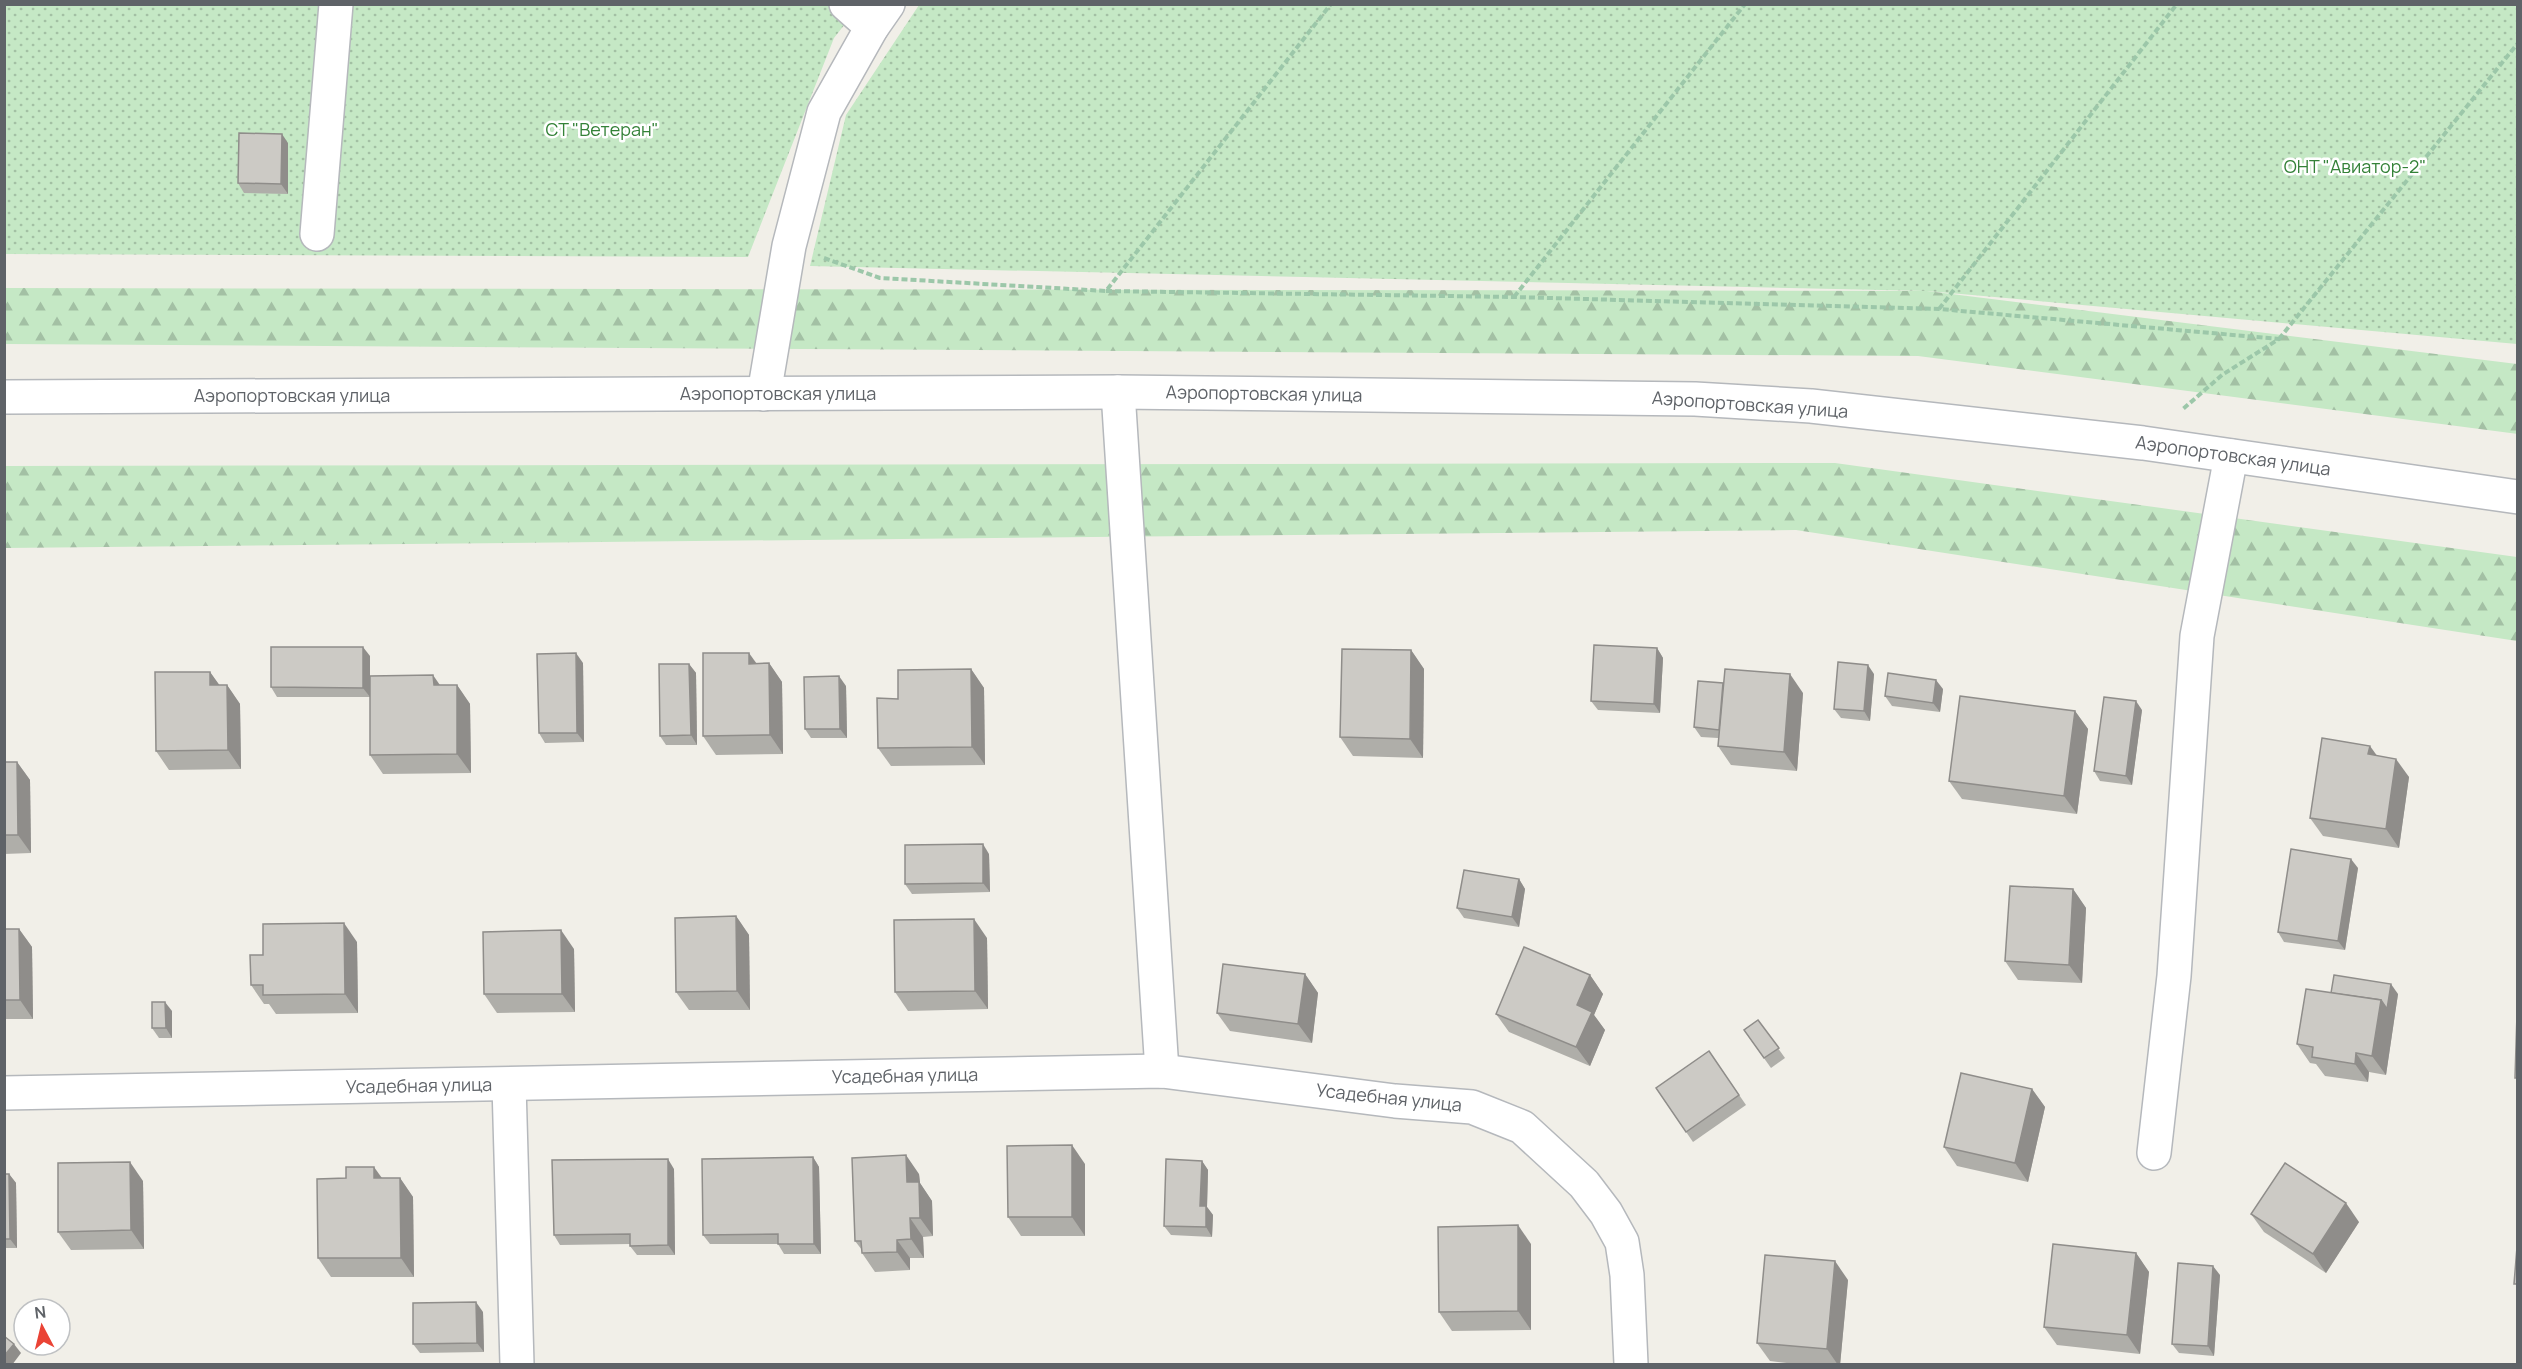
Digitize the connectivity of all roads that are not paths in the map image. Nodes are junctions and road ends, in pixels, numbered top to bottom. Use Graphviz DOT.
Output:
graph roads {
  1 [pos="336,4"];
  2 [pos="846,4"];
  3 [pos="880,16"];
  4 [pos="317,234"];
  5 [pos="1118,392"];
  6 [pos="764,394"];
  7 [pos="4,397"];
  8 [pos="2231,456"];
  9 [pos="2517,497"];
  10 [pos="1162,1071"];
  11 [pos="509,1085"];
  12 [pos="4,1093"];
  13 [pos="2154,1153"];
  14 [pos="517,1365"];
  15 [pos="1631,1365"];
  1 -- 4 [label="street"];
  2 -- 3 [label="street"];
  3 -- 6 [label="street"];
  5 -- 6 [label="street, Аэропортовская улица"];
  5 -- 8 [label="street, Аэропортовская улица"];
  5 -- 10 [label="street"];
  6 -- 7 [label="street, Аэропортовская улица"];
  8 -- 9 [label="street, Аэропортовская улица"];
  8 -- 13 [label="street"];
  10 -- 11 [label="street, Усадебная улица"];
  10 -- 15 [label="street, Усадебная улица"];
  11 -- 12 [label="street, Усадебная улица"];
  11 -- 14 [label="street"];
}
